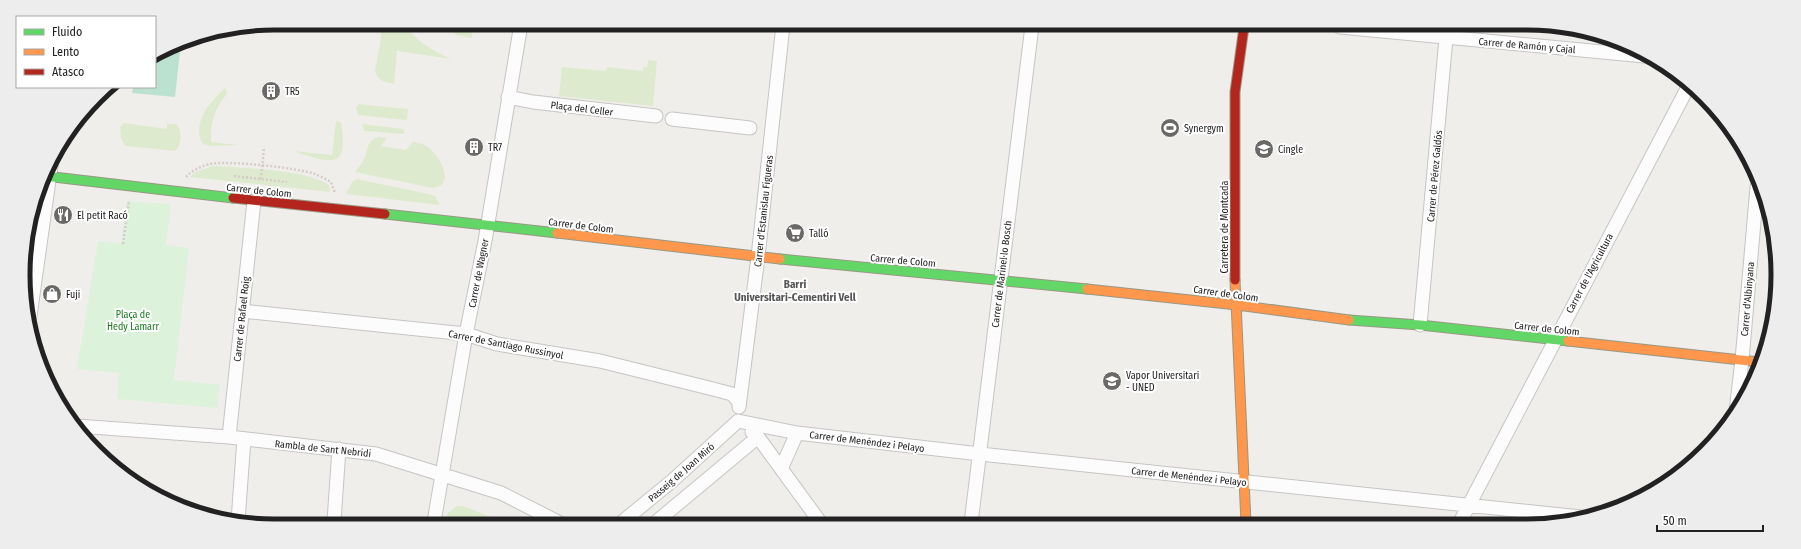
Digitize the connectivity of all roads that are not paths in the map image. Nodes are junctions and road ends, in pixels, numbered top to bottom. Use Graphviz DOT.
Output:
graph roads {
  1 [pos="520,30"];
  2 [pos="782,30"];
  3 [pos="1031,30"];
  4 [pos="1244,30"];
  5 [pos="1394,30"];
  6 [pos="1447,33"];
  7 [pos="1635,55"];
  8 [pos="1686,90"];
  9 [pos="508,97"];
  10 [pos="656,116"];
  11 [pos="672,118"];
  12 [pos="772,131"];
  13 [pos="51,176"];
  14 [pos="47,187"];
  15 [pos="1757,192"];
  16 [pos="254,200"];
  17 [pos="487,225"];
  18 [pos="758,257"];
  19 [pos="1000,280"];
  20 [pos="32,302"];
  21 [pos="1237,304"];
  22 [pos="242,311"];
  23 [pos="1420,325"];
  24 [pos="466,334"];
  25 [pos="1554,340"];
  26 [pos="1742,360"];
  27 [pos="1755,361"];
  28 [pos="1738,398"];
  29 [pos="740,402"];
  30 [pos="738,421"];
  31 [pos="84,426"];
  32 [pos="797,433"];
  33 [pos="229,437"];
  34 [pos="758,437"];
  35 [pos="244,439"];
  36 [pos="339,449"];
  37 [pos="980,454"];
  38 [pos="782,469"];
  39 [pos="442,474"];
  40 [pos="1244,482"];
  41 [pos="1468,506"];
  42 [pos="238,516"];
  43 [pos="1566,516"];
  44 [pos="334,519"];
  45 [pos="434,519"];
  46 [pos="552,519"];
  47 [pos="626,519"];
  48 [pos="660,519"];
  49 [pos="818,519"];
  50 [pos="972,519"];
  51 [pos="1246,519"];
  52 [pos="1462,519"];
  1 -- 9 [label="street, Carrer de Wagner"];
  2 -- 12 [label="street, Carrer d'Estanislau Figueras"];
  3 -- 19 [label="street, Carrer de Marinel·lo Bosch"];
  4 -- 21 [label="street, Carretera de Montcada"];
  5 -- 6 [label="street, Carrer de Ramón y Cajal"];
  6 -- 7 [label="street, Carrer de Ramón y Cajal"];
  6 -- 23 [label="street, Carrer de Pérez Galdós"];
  8 -- 25 [label="street, Carrer de l'Agricultura"];
  9 -- 10 [label="street, Plaça del Celler"];
  9 -- 17 [label="street, Carrer de Wagner"];
  11 -- 12 [label="street"];
  12 -- 18 [label="street, Carrer d'Estanislau Figueras"];
  13 -- 16 [label="street, Carrer de Colom"];
  14 -- 20 [label="street"];
  15 -- 26 [label="street, Carrer d'Albinyana"];
  16 -- 17 [label="street, Carrer de Colom"];
  16 -- 22 [label="street, Carrer de Rafael Roig"];
  17 -- 18 [label="street, Carrer de Colom"];
  17 -- 24 [label="street, Carrer de Wagner"];
  18 -- 19 [label="street, Carrer de Colom"];
  18 -- 29 [label="street, Carrer d'Estanislau Figueras"];
  19 -- 21 [label="street, Carrer de Colom"];
  19 -- 37 [label="street, Carrer de Marinel·lo Bosch"];
  21 -- 23 [label="street, Carrer de Colom"];
  21 -- 40 [label="street, Carretera de Montcada"];
  22 -- 24 [label="street, Carrer de Santiago Russinyol"];
  22 -- 33 [label="street, Carrer de Rafael Roig"];
  23 -- 25 [label="street, Carrer de Colom"];
  24 -- 29 [label="street, Carrer de Santiago Russinyol"];
  24 -- 39 [label="street, Carrer de Wagner"];
  25 -- 26 [label="street, Carrer de Colom"];
  25 -- 41 [label="street, Carrer de l'Agricultura"];
  26 -- 27 [label="street, Carrer de Colom"];
  26 -- 28 [label="street, Carrer d'Albinyana"];
  29 -- 30 [label="street, Carrer d'Estanislau Figueras"];
  30 -- 32 [label="street, Carrer de Menéndez i Pelayo"];
  30 -- 34 [label="street"];
  30 -- 47 [label="street, Passeig de Joan Miró"];
  31 -- 33 [label="street, Rambla de Sant Nebridi"];
  32 -- 37 [label="street, Carrer de Menéndez i Pelayo"];
  32 -- 38 [label="street, Carrer de Menéndez i Pelayo"];
  33 -- 35 [label="street, Rambla de Sant Nebridi"];
  34 -- 38 [label="street"];
  34 -- 48 [label="street"];
  35 -- 36 [label="street, Rambla de Sant Nebridi"];
  35 -- 42 [label="street"];
  36 -- 39 [label="street, Rambla de Sant Nebridi"];
  36 -- 44 [label="street"];
  37 -- 40 [label="street, Carrer de Menéndez i Pelayo"];
  37 -- 50 [label="street, Carrer de Marinel·lo Bosch"];
  38 -- 49 [label="street"];
  39 -- 45 [label="street, Carrer de Wagner"];
  39 -- 46 [label="street, Rambla de Sant Nebridi"];
  40 -- 41 [label="street, Carrer de Menéndez i Pelayo"];
  40 -- 51 [label="street, Carretera de Montcada"];
  41 -- 43 [label="street, Carrer de Menéndez i Pelayo"];
  41 -- 52 [label="street, Carrer de l'Agricultura"];
}
